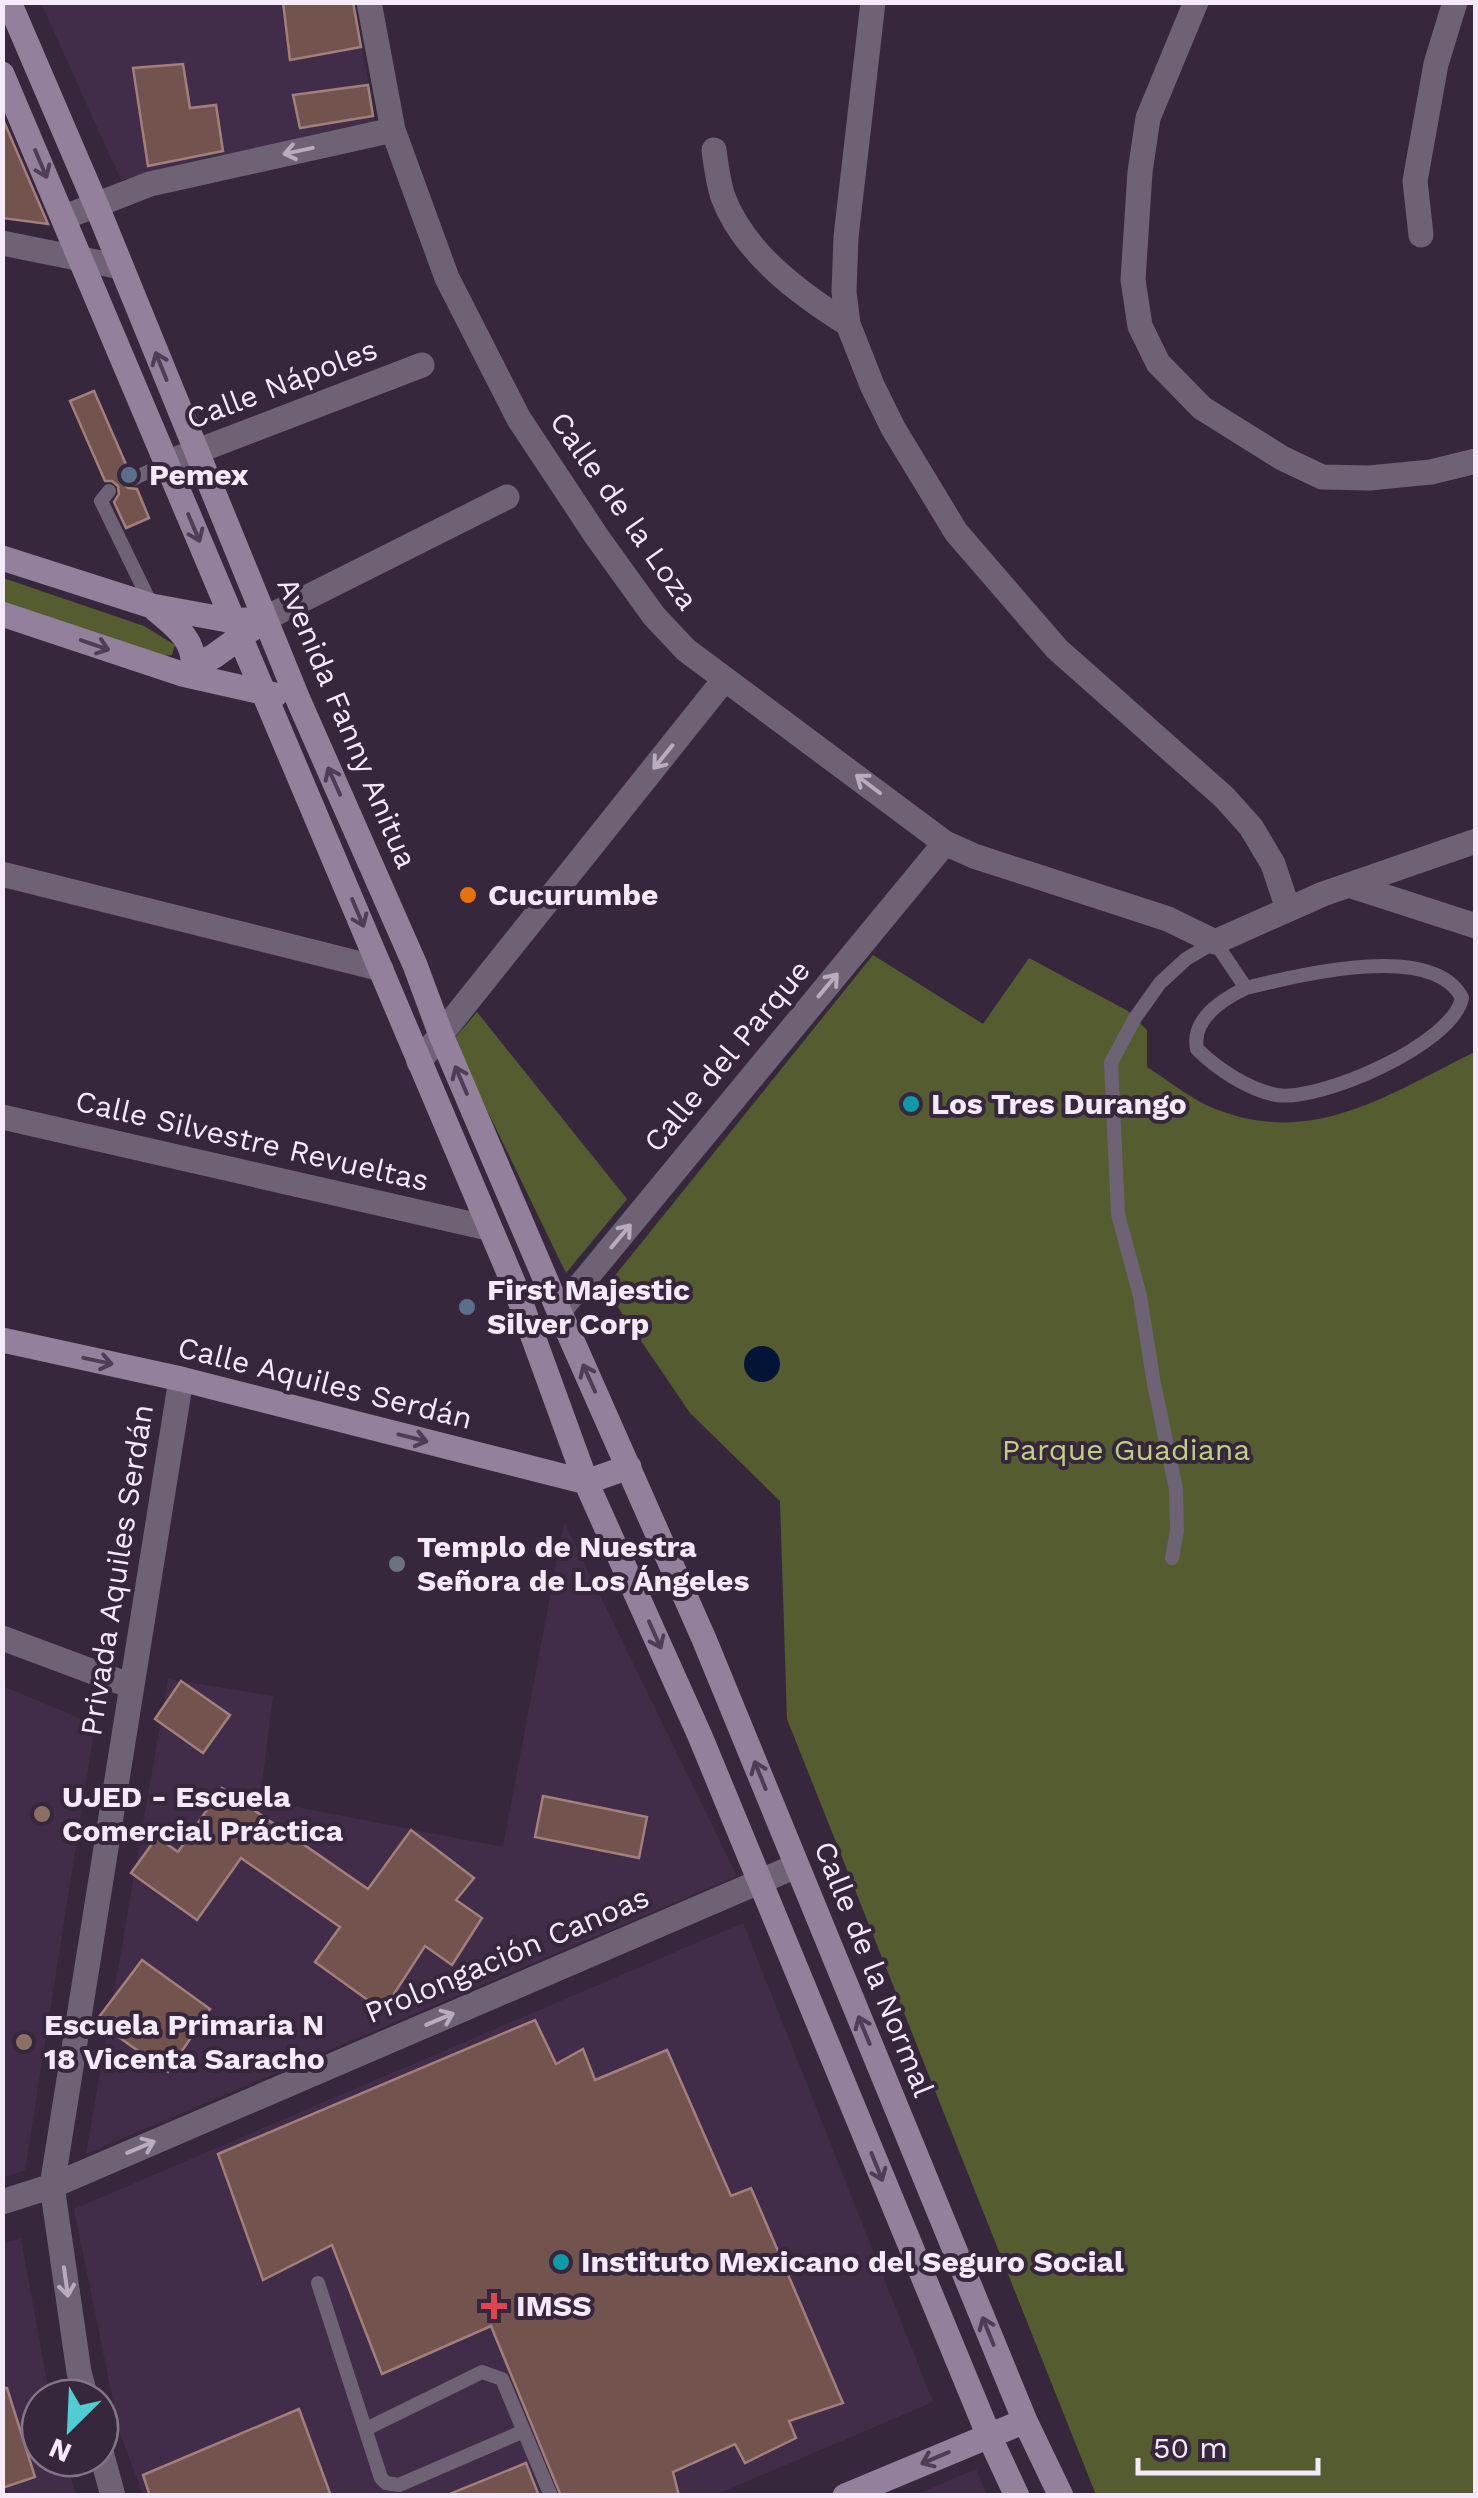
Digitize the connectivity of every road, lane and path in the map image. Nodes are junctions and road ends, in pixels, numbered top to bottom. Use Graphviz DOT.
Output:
graph roads {
  1 [pos="9,2"];
  2 [pos="369,2"];
  3 [pos="873,2"];
  4 [pos="1196,2"];
  5 [pos="1455,2"];
  6 [pos="2,74"];
  7 [pos="393,130"];
  8 [pos="714,150"];
  9 [pos="98,207"];
  10 [pos="64,218"];
  11 [pos="1421,235"];
  12 [pos="2,243"];
  13 [pos="82,260"];
  14 [pos="120,267"];
  15 [pos="848,324"];
  16 [pos="422,365"];
  17 [pos="197,452"];
  18 [pos="1476,462"];
  19 [pos="166,463"];
  20 [pos="132,479"];
  21 [pos="108,491"];
  22 [pos="507,498"];
  23 [pos="2,558"];
  24 [pos="152,606"];
  25 [pos="2,614"];
  26 [pos="266,618"];
  27 [pos="237,630"];
  28 [pos="187,671"];
  29 [pos="724,680"];
  30 [pos="266,694"];
  31 [pos="297,697"];
  32 [pos="1476,841"];
  33 [pos="945,843"];
  34 [pos="2,874"];
  35 [pos="1352,886"];
  36 [pos="1288,909"];
  37 [pos="1476,926"];
  38 [pos="1215,942"];
  39 [pos="381,969"];
  40 [pos="1246,988"];
  41 [pos="442,1035"];
  42 [pos="419,1062"];
  43 [pos="2,1118"];
  44 [pos="488,1228"];
  45 [pos="515,1288"];
  46 [pos="559,1311"];
  47 [pos="2,1340"];
  48 [pos="181,1380"];
  49 [pos="629,1467"];
  50 [pos="586,1482"];
  51 [pos="1172,1558"];
  52 [pos="2,1638"];
  53 [pos="132,1686"];
  54 [pos="796,1866"];
  55 [pos="760,1882"];
  56 [pos="52,2186"];
  57 [pos="2,2202"];
  58 [pos="318,2282"];
  59 [pos="81,2378"];
  60 [pos="1025,2421"];
  61 [pos="366,2429"];
  62 [pos="524,2431"];
  63 [pos="988,2436"];
  64 [pos="551,2496"];
  65 [pos="845,2496"];
  66 [pos="1017,2496"];
  67 [pos="1061,2496"];
  1 -- 9 [label="main road, Avenida Fanny Anitua"];
  2 -- 7 [label="street, Calle de la Loza"];
  3 -- 15 [label="street"];
  4 -- 18 [label="street"];
  5 -- 11 [label="street"];
  6 -- 10 [label="main road, Avenida Fanny Anitua, one-way"];
  7 -- 9 [label="street, one-way"];
  7 -- 29 [label="street, Calle de la Loza"];
  8 -- 15 [label="street"];
  9 -- 10 [label="street"];
  9 -- 14 [label="main road, Avenida Fanny Anitua"];
  10 -- 13 [label="main road, Avenida Fanny Anitua"];
  12 -- 13 [label="street"];
  13 -- 14 [label="street"];
  13 -- 19 [label="main road, Avenida Fanny Anitua"];
  17 -- 14 [label="main road, Avenida Fanny Anitua, one-way"];
  15 -- 36 [label="street"];
  16 -- 17 [label="street, Calle Nápoles"];
  17 -- 19 [label="street, Calle Nápoles"];
  17 -- 26 [label="main road, Avenida Fanny Anitua"];
  19 -- 20 [label="lane"];
  19 -- 27 [label="main road, Avenida Fanny Anitua, one-way"];
  21 -- 24 [label="lane"];
  22 -- 26 [label="street"];
  23 -- 24 [label="main road"];
  24 -- 27 [label="main road"];
  24 -- 28 [label="main road"];
  25 -- 28 [label="main road, one-way"];
  26 -- 27 [label="main road"];
  26 -- 31 [label="main road, Avenida Fanny Anitua"];
  27 -- 28 [label="main road"];
  27 -- 30 [label="main road, Avenida Fanny Anitua"];
  28 -- 30 [label="main road"];
  33 -- 29 [label="street, Calle de la Loza, one-way"];
  29 -- 41 [label="street, one-way"];
  30 -- 31 [label="main road"];
  30 -- 39 [label="main road, Avenida Fanny Anitua, one-way"];
  41 -- 31 [label="main road, Avenida Fanny Anitua, one-way"];
  32 -- 35 [label="street"];
  33 -- 38 [label="street, Calle de la Loza"];
  46 -- 33 [label="street, Calle del Parque, one-way"];
  34 -- 39 [label="street"];
  35 -- 36 [label="street"];
  35 -- 37 [label="street"];
  36 -- 38 [label="street"];
  38 -- 40 [label="lane"];
  38 -- 51 [label="lane"];
  39 -- 42 [label="main road, Avenida Fanny Anitua"];
  40 -- 40 [label="lane"];
  41 -- 42 [label="street"];
  46 -- 41 [label="main road, Avenida Fanny Anitua, one-way"];
  42 -- 44 [label="main road, Avenida Fanny Anitua"];
  43 -- 44 [label="street, Calle Silvestre Revueltas"];
  44 -- 45 [label="main road, Avenida Fanny Anitua"];
  45 -- 46 [label="main road"];
  45 -- 50 [label="main road, Avenida Fanny Anitua"];
  49 -- 46 [label="main road, Avenida Fanny Anitua, one-way"];
  47 -- 48 [label="main road, Calle Aquiles Serdán, one-way"];
  48 -- 50 [label="main road, Calle Aquiles Serdán, one-way"];
  48 -- 53 [label="street, Privada Aquiles Serdán"];
  49 -- 50 [label="main road"];
  54 -- 49 [label="main road, Calle de la Normal, one-way"];
  50 -- 55 [label="main road, one-way"];
  52 -- 53 [label="street"];
  53 -- 56 [label="street, Privada Aquiles Serdán"];
  54 -- 55 [label="street, Prolongación Canoas"];
  60 -- 54 [label="main road, Calle de la Normal, one-way"];
  56 -- 55 [label="street, Prolongación Canoas, one-way"];
  55 -- 63 [label="main road, one-way"];
  56 -- 57 [label="street, Prolongación Canoas"];
  56 -- 59 [label="street, Privada Aquiles Serdán, one-way"];
  58 -- 61 [label="lane"];
  60 -- 63 [label="main road"];
  60 -- 67 [label="main road, Calle de la Normal"];
  61 -- 62 [label="lane"];
  61 -- 62 [label="lane"];
  62 -- 64 [label="lane"];
  63 -- 65 [label="main road, one-way"];
  63 -- 66 [label="main road"];
}
